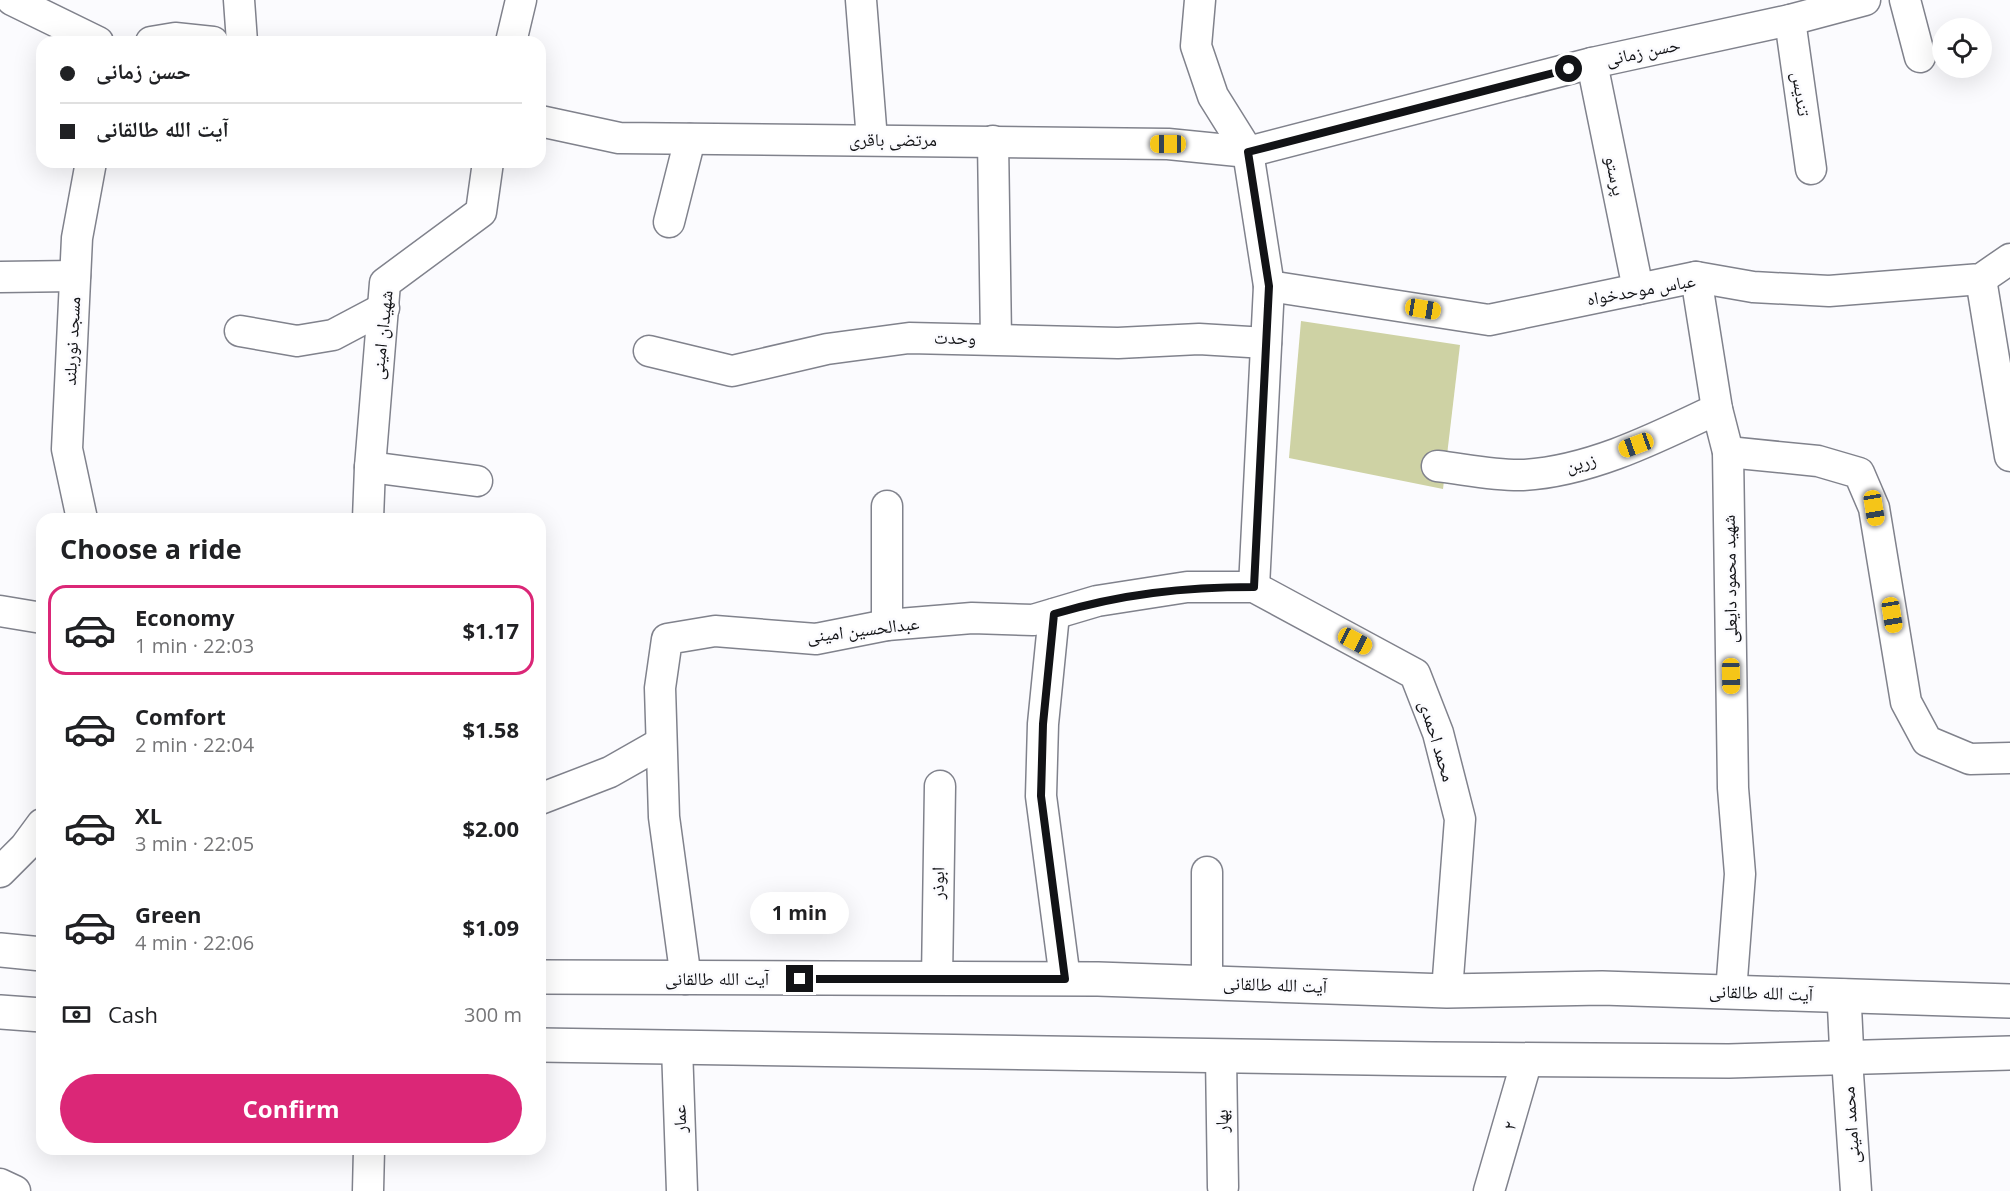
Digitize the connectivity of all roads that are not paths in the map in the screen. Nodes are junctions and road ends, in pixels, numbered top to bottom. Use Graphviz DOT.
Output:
graph roads {
  1 [pos="12,0"];
  2 [pos="239,0"];
  3 [pos="521,0"];
  4 [pos="861,0"];
  5 [pos="1200,0"];
  6 [pos="1865,0"];
  7 [pos="1905,0"];
  8 [pos="1775,15"];
  9 [pos="86,36"];
  10 [pos="242,36"];
  11 [pos="512,36"];
  12 [pos="1920,57"];
  13 [pos="1592,63"];
  14 [pos="546,122"];
  15 [pos="690,139"];
  16 [pos="872,140"];
  17 [pos="993,141"];
  18 [pos="1248,152"];
  19 [pos="90,168"];
  20 [pos="487,168"];
  21 [pos="1811,169"];
  22 [pos="669,222"];
  23 [pos="2010,259"];
  24 [pos="75,276"];
  25 [pos="1696,277"];
  26 [pos="0,278"];
  27 [pos="1981,279"];
  28 [pos="1269,286"];
  29 [pos="1638,289"];
  30 [pos="384,308"];
  31 [pos="240,331"];
  32 [pos="996,339"];
  33 [pos="1266,343"];
  34 [pos="649,351"];
  35 [pos="1717,409"];
  36 [pos="1728,452"];
  37 [pos="2010,456"];
  38 [pos="1437,466"];
  39 [pos="370,467"];
  40 [pos="477,481"];
  41 [pos="887,506"];
  42 [pos="81,513"];
  43 [pos="368,513"];
  44 [pos="1254,587"];
  45 [pos="0,611"];
  46 [pos="1054,614"];
  47 [pos="36,617"];
  48 [pos="887,625"];
  49 [pos="661,743"];
  50 [pos="2010,758"];
  51 [pos="940,786"];
  52 [pos="546,797"];
  53 [pos="36,833"];
  54 [pos="0,872"];
  55 [pos="1207,872"];
  56 [pos="0,950"];
  57 [pos="36,953"];
  58 [pos="546,976"];
  59 [pos="686,979"];
  60 [pos="937,979"];
  61 [pos="1065,979"];
  62 [pos="1207,983"];
  63 [pos="1447,991"];
  64 [pos="1731,992"];
  65 [pos="1844,996"];
  66 [pos="2010,1001"];
  67 [pos="0,1012"];
  68 [pos="36,1015"];
  69 [pos="546,1045"];
  70 [pos="677,1047"];
  71 [pos="2010,1053"];
  72 [pos="1221,1056"];
  73 [pos="1847,1059"];
  74 [pos="1527,1060"];
  75 [pos="369,1155"];
  76 [pos="0,1184"];
  77 [pos="1223,1187"];
  78 [pos="15,1191"];
  79 [pos="368,1191"];
  80 [pos="682,1191"];
  81 [pos="1489,1191"];
  82 [pos="1856,1191"];
  1 -- 9 [label="street"];
  2 -- 10 [label="street"];
  3 -- 11 [label="street"];
  4 -- 16 [label="street"];
  5 -- 18 [label="street"];
  6 -- 8 [label="street, حسن زمانی"];
  7 -- 12 [label="street"];
  8 -- 13 [label="street, حسن زمانی"];
  8 -- 21 [label="street, تندیس"];
  13 -- 18 [label="street, حسن زمانی"];
  13 -- 29 [label="street, پرستو"];
  14 -- 15 [label="street, مرتضی باقری"];
  15 -- 16 [label="street, مرتضی باقری"];
  15 -- 22 [label="street"];
  16 -- 17 [label="street, مرتضی باقری"];
  17 -- 18 [label="street, مرتضی باقری"];
  17 -- 32 [label="street"];
  18 -- 28 [label="street"];
  19 -- 24 [label="street, مسجد نوربلند"];
  20 -- 30 [label="street, شهیدان امینی"];
  23 -- 27 [label="street"];
  24 -- 26 [label="street"];
  24 -- 42 [label="street, مسجد نوربلند"];
  25 -- 27 [label="street, عباس موحدخواه"];
  25 -- 29 [label="street, عباس موحدخواه"];
  25 -- 35 [label="street, شهید محمود دایعلی"];
  27 -- 37 [label="street"];
  28 -- 29 [label="street, عباس موحدخواه"];
  28 -- 33 [label="street"];
  30 -- 31 [label="street"];
  30 -- 39 [label="street, شهیدان امینی"];
  32 -- 33 [label="street, وحدت"];
  32 -- 34 [label="street, وحدت"];
  33 -- 44 [label="street"];
  35 -- 36 [label="street, شهید محمود دایعلی"];
  35 -- 38 [label="street, زرین"];
  36 -- 50 [label="street"];
  36 -- 64 [label="street, شهید محمود دایعلی"];
  39 -- 40 [label="street"];
  39 -- 43 [label="street, شهیدان امینی"];
  41 -- 48 [label="street"];
  44 -- 46 [label="street, عبدالحسین امینی"];
  44 -- 63 [label="street, محمد احمدی"];
  45 -- 47 [label="street"];
  46 -- 48 [label="street, عبدالحسین امینی"];
  46 -- 61 [label="street"];
  48 -- 49 [label="street, عبدالحسین امینی"];
  49 -- 52 [label="street"];
  49 -- 59 [label="street, عبدالحسین امینی"];
  51 -- 60 [label="street, ابوذر"];
  53 -- 54 [label="street"];
  55 -- 62 [label="street"];
  56 -- 57 [label="main road"];
  58 -- 59 [label="main road, آیت الله طالقانی"];
  59 -- 60 [label="main road, آیت الله طالقانی"];
  60 -- 61 [label="main road, آیت الله طالقانی"];
  61 -- 62 [label="main road, آیت الله طالقانی"];
  62 -- 63 [label="main road, آیت الله طالقانی"];
  63 -- 64 [label="main road, آیت الله طالقانی"];
  64 -- 65 [label="main road, آیت الله طالقانی"];
  65 -- 66 [label="main road, آیت الله طالقانی"];
  65 -- 73 [label="main road"];
  67 -- 68 [label="main road"];
  69 -- 70 [label="main road"];
  70 -- 72 [label="main road"];
  70 -- 80 [label="street, عمار"];
  71 -- 73 [label="main road"];
  72 -- 74 [label="main road"];
  72 -- 77 [label="street, بهار"];
  73 -- 74 [label="main road"];
  73 -- 82 [label="street, محمد امینی"];
  74 -- 81 [label="street, ۲"];
  75 -- 79 [label="street"];
  76 -- 78 [label="street"];
}
